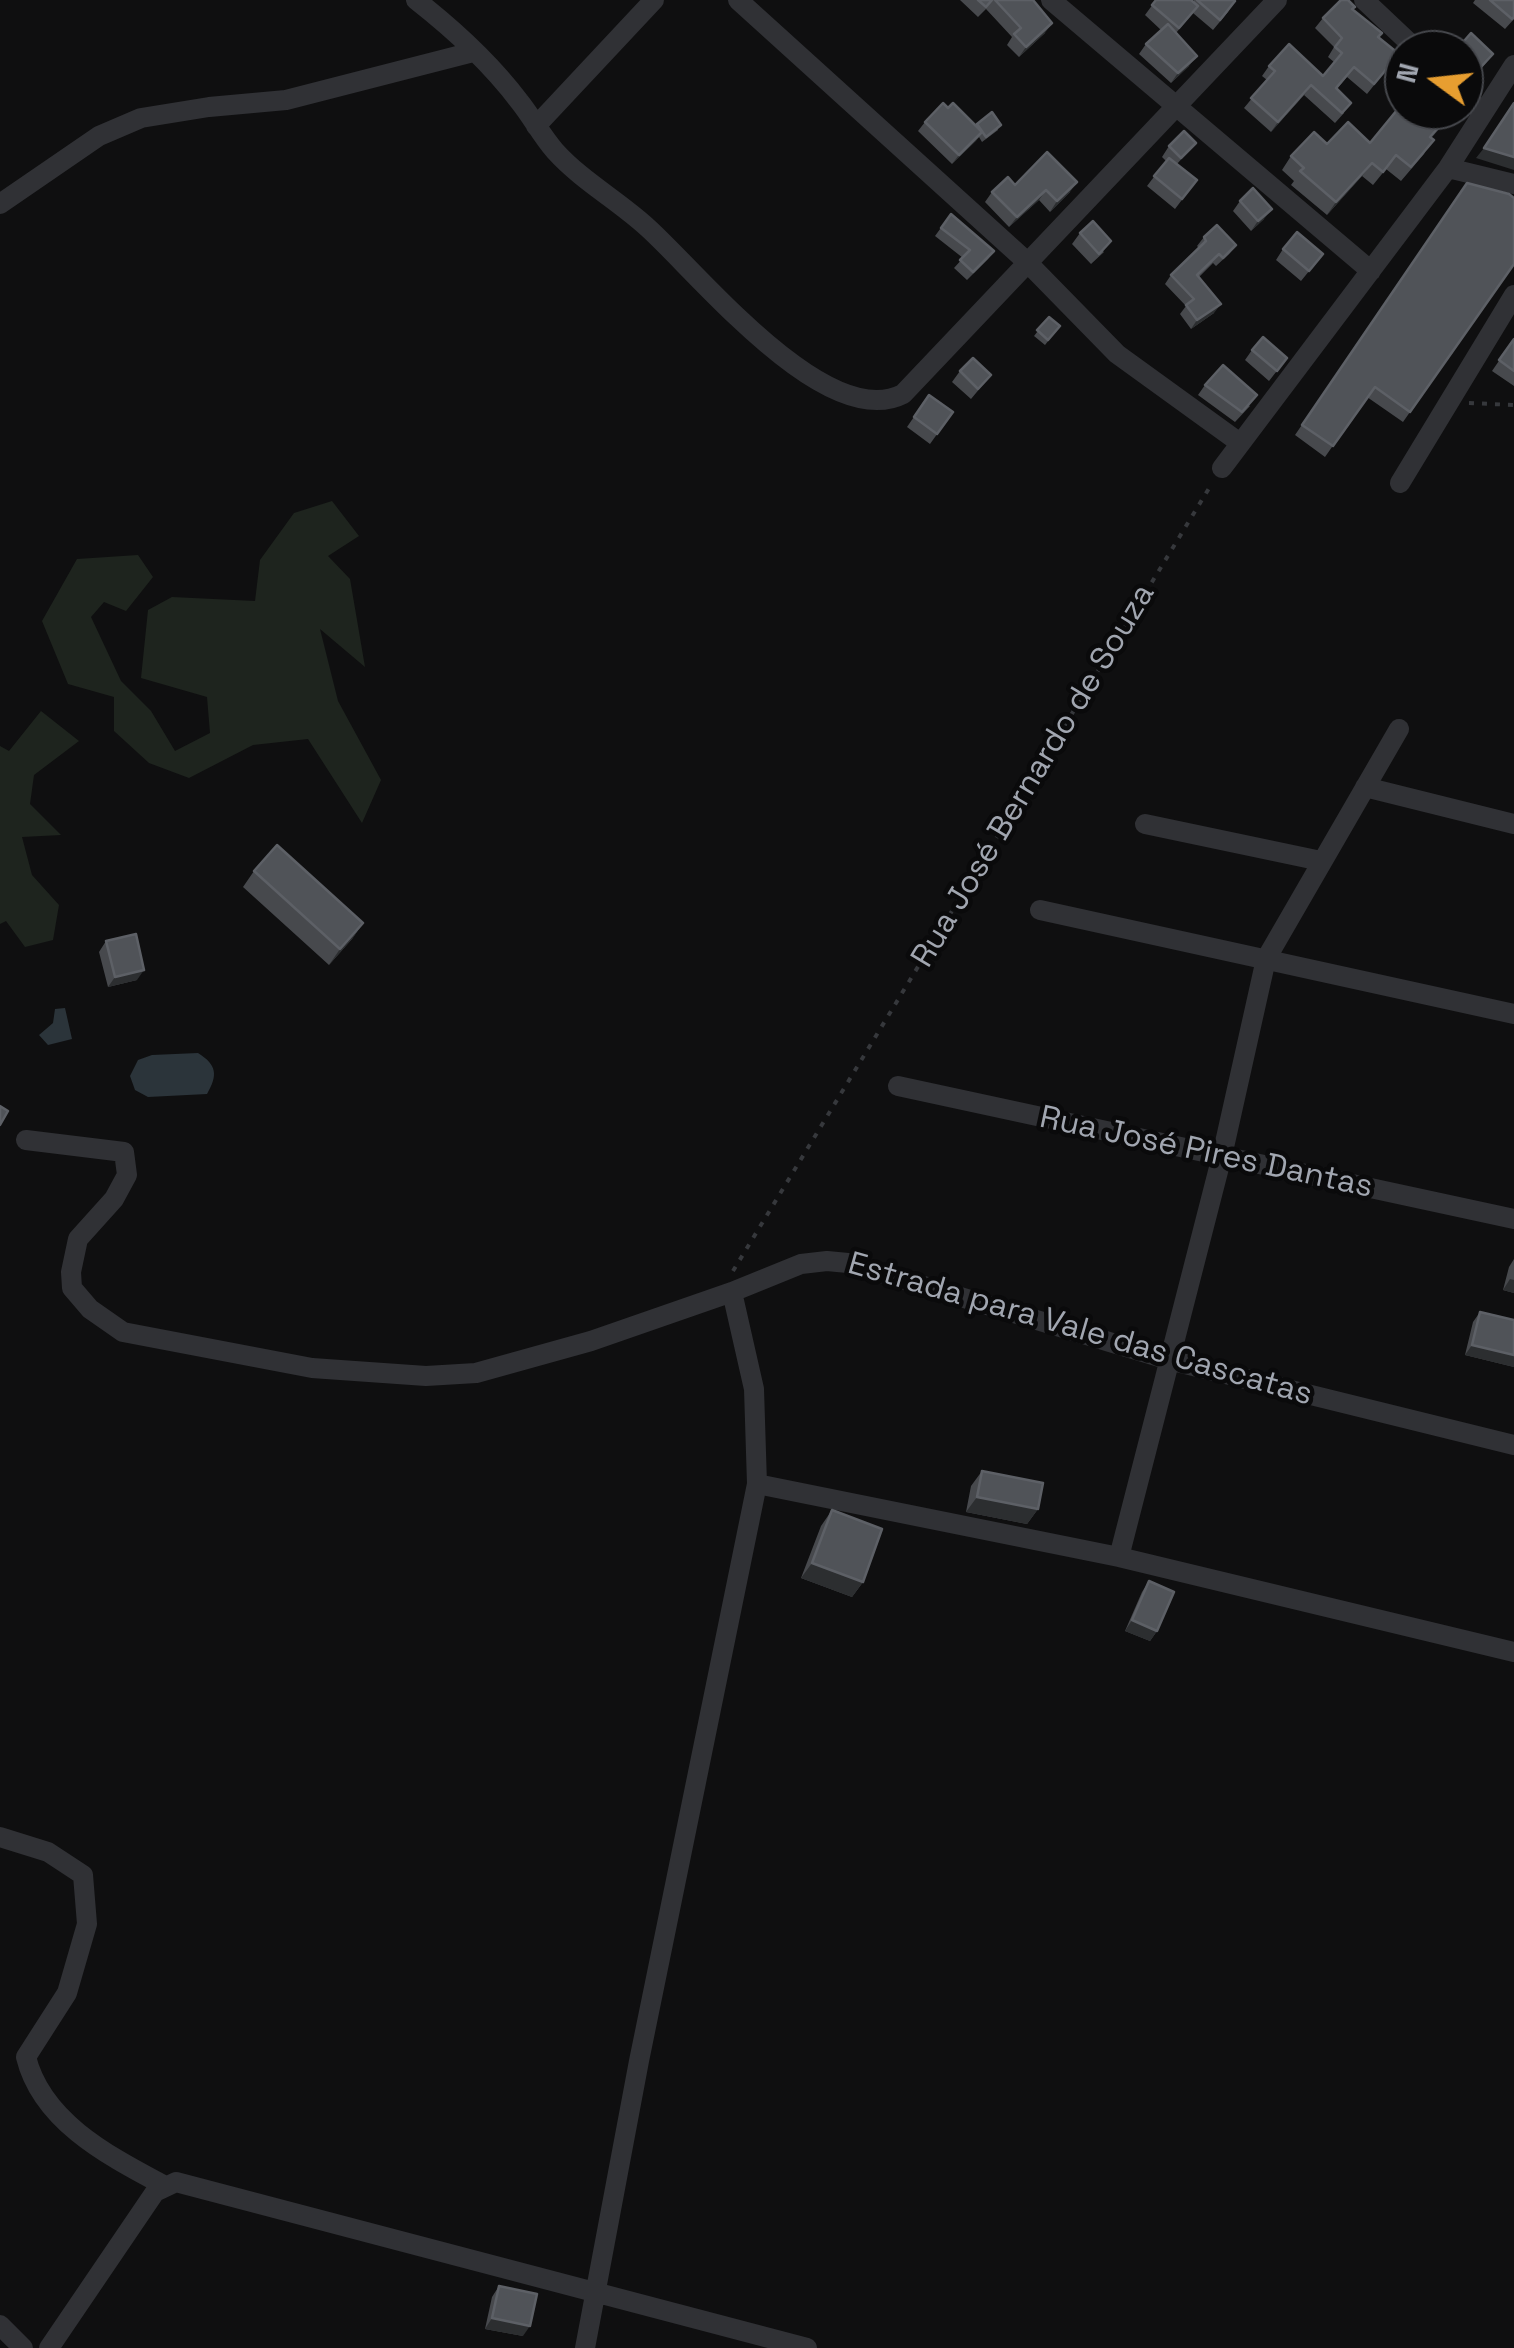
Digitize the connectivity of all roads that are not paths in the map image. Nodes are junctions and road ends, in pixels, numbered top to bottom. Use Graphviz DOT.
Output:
graph roads {
  1 [pos="416,0"];
  2 [pos="654,0"];
  3 [pos="738,0"];
  4 [pos="1051,0"];
  5 [pos="1278,0"];
  6 [pos="1364,0"];
  7 [pos="1396,30"];
  8 [pos="473,52"];
  9 [pos="1514,65"];
  10 [pos="1178,108"];
  11 [pos="1484,111"];
  12 [pos="536,126"];
  13 [pos="1472,130"];
  14 [pos="1448,168"];
  15 [pos="1514,184"];
  16 [pos="0,204"];
  17 [pos="1026,262"];
  18 [pos="1371,272"];
  19 [pos="1514,295"];
  20 [pos="1240,443"];
  21 [pos="1222,468"];
  22 [pos="1400,483"];
  23 [pos="1399,729"];
  24 [pos="1365,787"];
  25 [pos="1145,824"];
  26 [pos="1514,824"];
  27 [pos="1321,862"];
  28 [pos="1040,910"];
  29 [pos="1266,959"];
  30 [pos="1514,1014"];
  31 [pos="898,1086"];
  32 [pos="26,1140"];
  33 [pos="1222,1156"];
  34 [pos="1514,1219"];
  35 [pos="725,1294"];
  36 [pos="1168,1360"];
  37 [pos="1514,1445"];
  38 [pos="757,1484"];
  39 [pos="1119,1557"];
  40 [pos="1514,1652"];
  41 [pos="0,1837"];
  42 [pos="164,2186"];
  43 [pos="597,2290"];
  44 [pos="0,2325"];
  45 [pos="23,2348"];
  46 [pos="49,2348"];
  47 [pos="584,2348"];
  48 [pos="807,2348"];
  1 -- 8 [label="street"];
  2 -- 12 [label="street"];
  3 -- 17 [label="street"];
  4 -- 10 [label="street"];
  5 -- 10 [label="street"];
  6 -- 7 [label="street"];
  8 -- 12 [label="street"];
  8 -- 16 [label="street"];
  9 -- 11 [label="street"];
  10 -- 17 [label="street"];
  10 -- 18 [label="street"];
  12 -- 17 [label="street"];
  13 -- 14 [label="street"];
  14 -- 15 [label="street"];
  14 -- 18 [label="street"];
  17 -- 20 [label="street"];
  18 -- 20 [label="street"];
  19 -- 22 [label="street"];
  20 -- 21 [label="street"];
  23 -- 24 [label="street"];
  24 -- 26 [label="street"];
  24 -- 27 [label="street"];
  25 -- 27 [label="street"];
  27 -- 29 [label="street"];
  28 -- 29 [label="street"];
  29 -- 30 [label="street"];
  29 -- 33 [label="street"];
  31 -- 33 [label="street, Rua José Pires Dantas"];
  32 -- 35 [label="street, Estrada para Vale das Cascatas"];
  33 -- 34 [label="street, Rua José Pires Dantas"];
  33 -- 36 [label="street"];
  35 -- 36 [label="street, Estrada para Vale das Cascatas"];
  35 -- 38 [label="street"];
  36 -- 37 [label="street, Estrada para Vale das Cascatas"];
  36 -- 39 [label="street"];
  38 -- 39 [label="street"];
  38 -- 43 [label="street"];
  39 -- 40 [label="street"];
  41 -- 42 [label="street"];
  42 -- 43 [label="street"];
  42 -- 46 [label="street"];
  43 -- 47 [label="street"];
  43 -- 48 [label="street"];
  44 -- 45 [label="street"];
}
